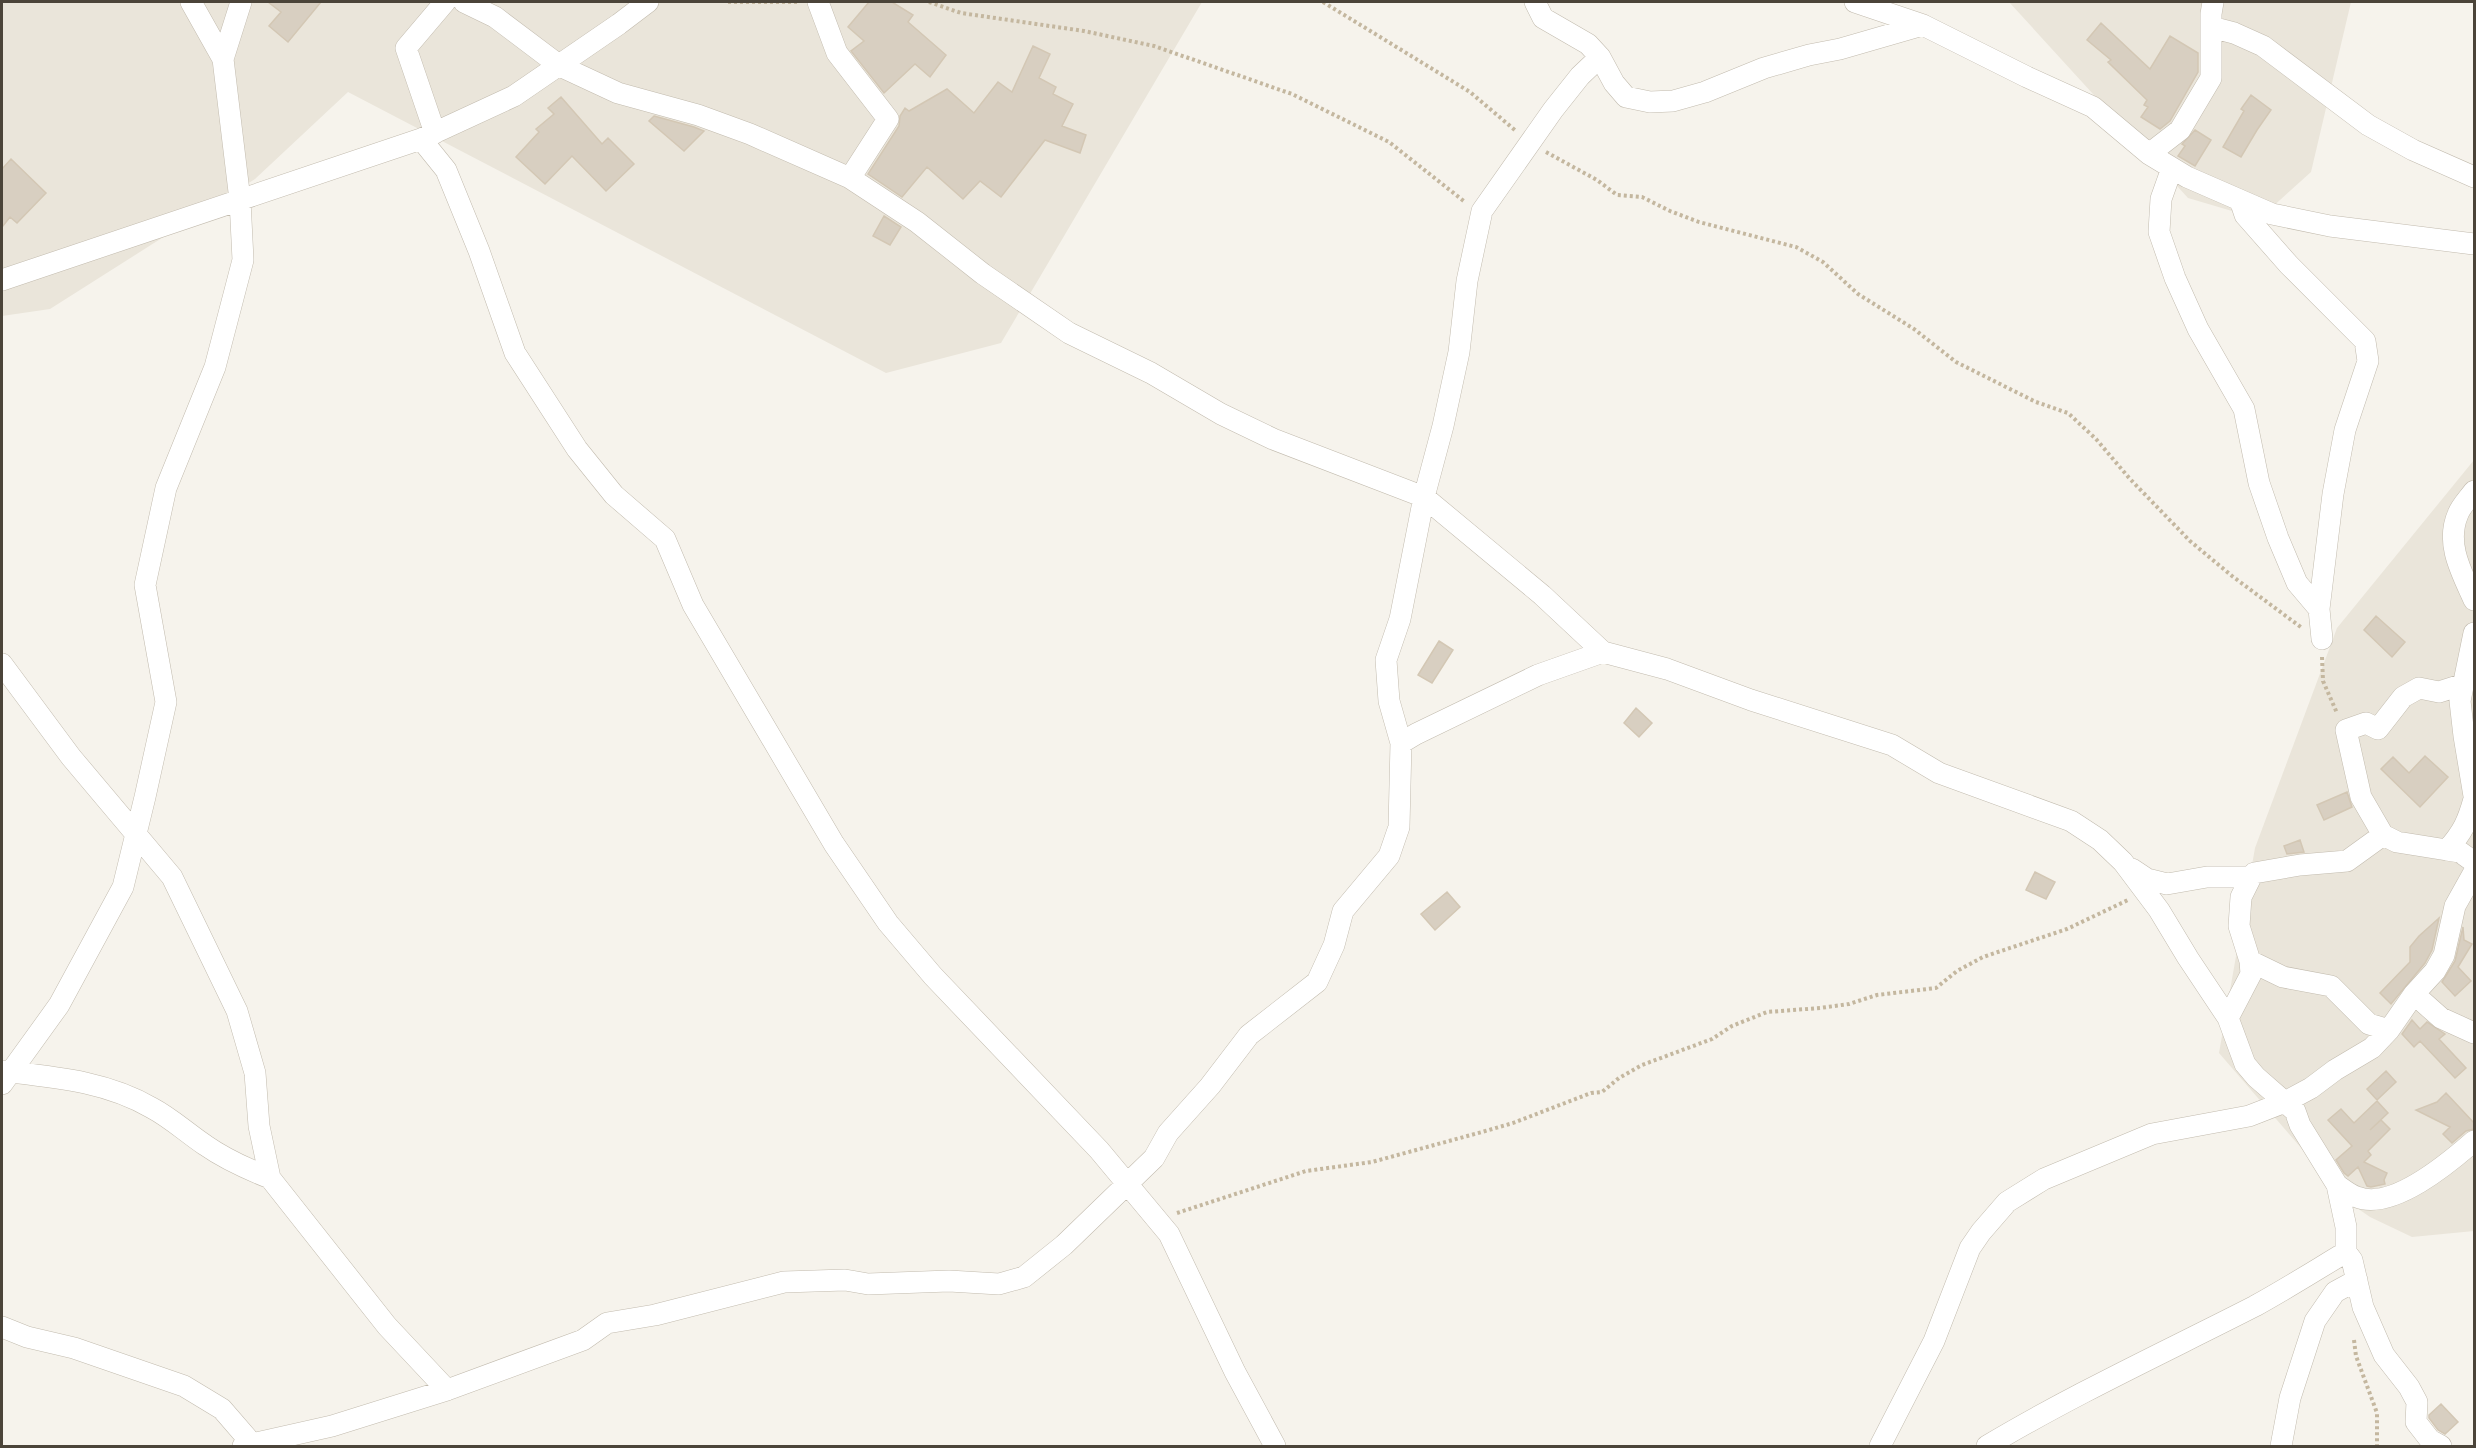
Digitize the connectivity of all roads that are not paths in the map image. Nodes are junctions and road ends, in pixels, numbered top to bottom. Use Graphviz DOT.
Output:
graph roads {
  1 [pos="191,2"];
  2 [pos="240,2"];
  3 [pos="445,2"];
  4 [pos="464,2"];
  5 [pos="648,2"];
  6 [pos="818,2"];
  7 [pos="1535,2"];
  8 [pos="1856,2"];
  9 [pos="2213,2"];
  10 [pos="1923,25"];
  11 [pos="2211,27"];
  12 [pos="1600,57"];
  13 [pos="223,59"];
  14 [pos="560,66"];
  15 [pos="428,136"];
  16 [pos="2149,154"];
  17 [pos="2172,168"];
  18 [pos="2475,177"];
  19 [pos="850,178"];
  20 [pos="240,200"];
  21 [pos="2240,200"];
  22 [pos="2475,244"];
  23 [pos="2,280"];
  24 [pos="2475,491"];
  25 [pos="1424,497"];
  26 [pos="2475,600"];
  27 [pos="2319,609"];
  28 [pos="2475,633"];
  29 [pos="2322,639"];
  30 [pos="1603,652"];
  31 [pos="2,664"];
  32 [pos="2464,684"];
  33 [pos="1401,743"];
  34 [pos="2475,797"];
  35 [pos="136,834"];
  36 [pos="2383,835"];
  37 [pos="2447,850"];
  38 [pos="2123,862"];
  39 [pos="2475,862"];
  40 [pos="2475,872"];
  41 [pos="2252,877"];
  42 [pos="2250,961"];
  43 [pos="2414,994"];
  44 [pos="2228,1018"];
  45 [pos="2389,1030"];
  46 [pos="2475,1033"];
  47 [pos="4,1076"];
  48 [pos="2285,1102"];
  49 [pos="2475,1141"];
  50 [pos="270,1178"];
  51 [pos="1127,1185"];
  52 [pos="2337,1185"];
  53 [pos="2346,1252"];
  54 [pos="2357,1280"];
  55 [pos="2,1327"];
  56 [pos="447,1390"];
  57 [pos="250,1446"];
  58 [pos="1275,1446"];
  59 [pos="1880,1446"];
  60 [pos="1987,1446"];
  61 [pos="2281,1446"];
  62 [pos="2441,1446"];
  1 -- 13 [label="street"];
  2 -- 13 [label="street"];
  3 -- 15 [label="street"];
  4 -- 14 [label="street"];
  5 -- 14 [label="street"];
  6 -- 19 [label="street"];
  7 -- 12 [label="street"];
  8 -- 10 [label="street"];
  9 -- 11 [label="street"];
  10 -- 12 [label="street"];
  10 -- 16 [label="street"];
  11 -- 16 [label="street"];
  11 -- 18 [label="street"];
  12 -- 25 [label="street"];
  13 -- 20 [label="street"];
  14 -- 15 [label="street"];
  14 -- 19 [label="street"];
  15 -- 20 [label="street"];
  15 -- 51 [label="street"];
  16 -- 17 [label="street"];
  17 -- 21 [label="street"];
  17 -- 27 [label="street"];
  19 -- 25 [label="street"];
  20 -- 23 [label="street"];
  20 -- 35 [label="street"];
  21 -- 22 [label="street"];
  21 -- 27 [label="street"];
  24 -- 26 [label="street"];
  25 -- 30 [label="street"];
  25 -- 33 [label="street"];
  27 -- 29 [label="street"];
  28 -- 32 [label="street"];
  30 -- 33 [label="street"];
  30 -- 38 [label="street"];
  31 -- 35 [label="street"];
  32 -- 34 [label="street"];
  32 -- 36 [label="street"];
  33 -- 51 [label="street"];
  34 -- 37 [label="street"];
  35 -- 47 [label="street"];
  35 -- 50 [label="street"];
  36 -- 37 [label="street"];
  36 -- 41 [label="street"];
  37 -- 39 [label="street"];
  38 -- 41 [label="street"];
  38 -- 44 [label="street"];
  40 -- 43 [label="street"];
  41 -- 42 [label="street"];
  42 -- 44 [label="street"];
  42 -- 45 [label="street"];
  43 -- 45 [label="street"];
  43 -- 46 [label="street"];
  44 -- 48 [label="street"];
  45 -- 48 [label="street"];
  47 -- 50 [label="street"];
  48 -- 52 [label="street"];
  48 -- 59 [label="street"];
  49 -- 52 [label="street"];
  50 -- 56 [label="street"];
  51 -- 56 [label="street"];
  51 -- 58 [label="street"];
  52 -- 53 [label="street"];
  53 -- 54 [label="street"];
  53 -- 60 [label="street"];
  54 -- 61 [label="street"];
  54 -- 62 [label="street"];
  55 -- 57 [label="street"];
  56 -- 57 [label="street"];
}
